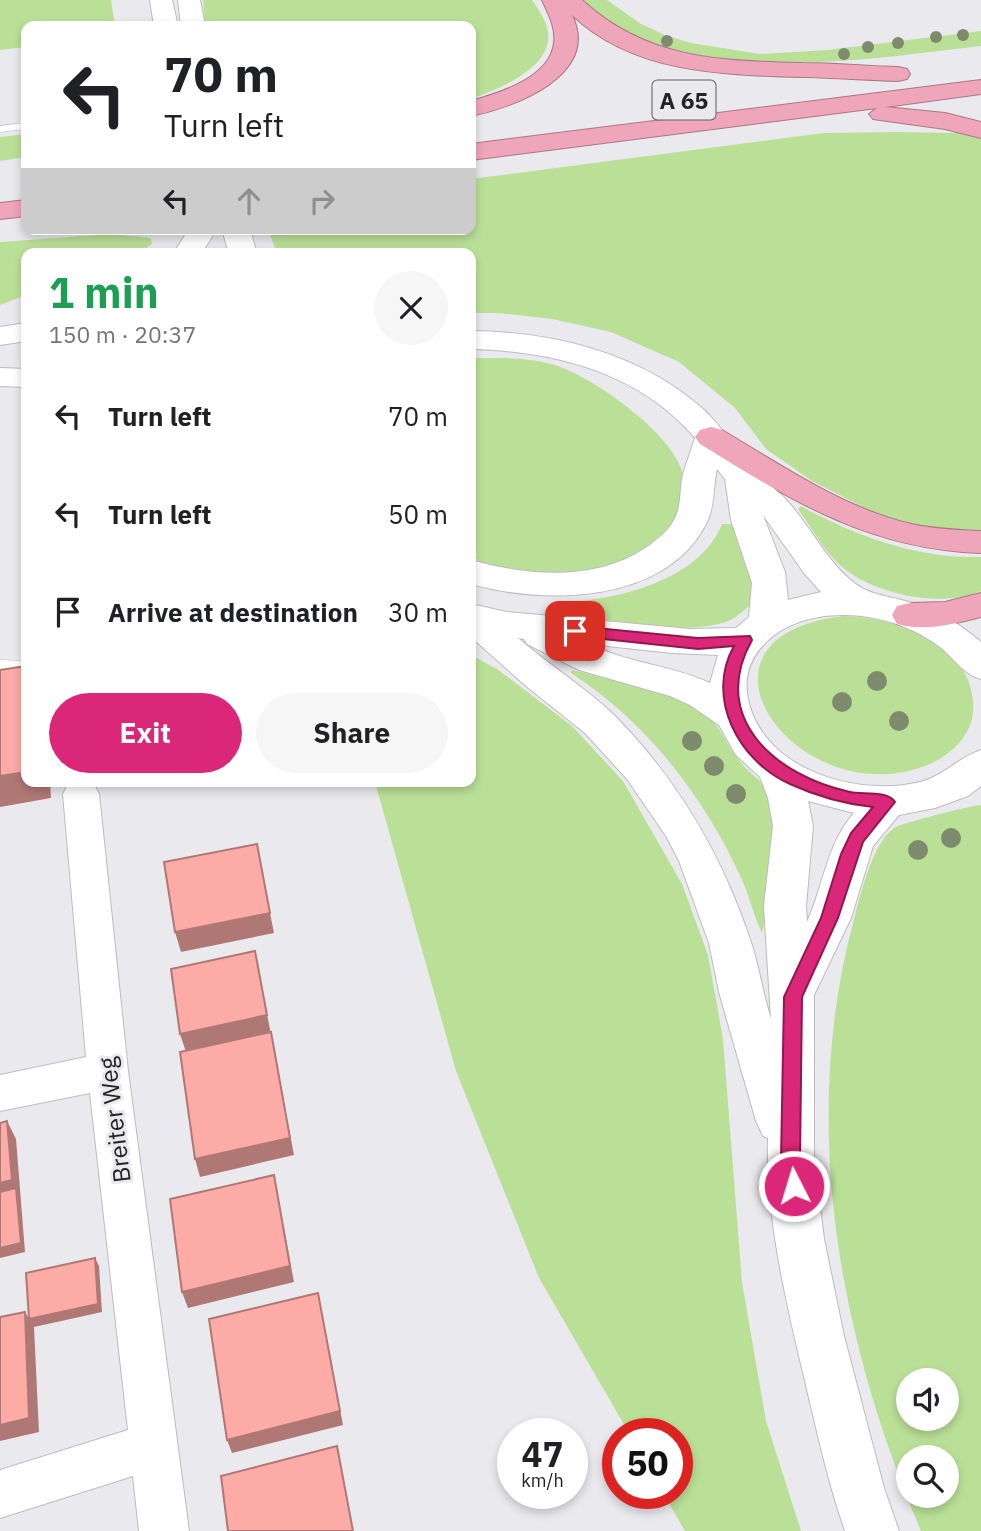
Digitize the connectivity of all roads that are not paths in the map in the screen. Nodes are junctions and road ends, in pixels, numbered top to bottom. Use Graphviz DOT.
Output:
graph roads {
  1 [pos="160,0"];
  2 [pos="190,0"];
  3 [pos="553,0"];
  4 [pos="569,0"];
  5 [pos="165,21"];
  6 [pos="192,21"];
  7 [pos="981,64"];
  8 [pos="898,74"];
  9 [pos="981,87"];
  10 [pos="746,93"];
  11 [pos="476,107"];
  12 [pos="761,116"];
  13 [pos="509,122"];
  14 [pos="21,126"];
  15 [pos="476,126"];
  16 [pos="0,129"];
  17 [pos="981,130"];
  18 [pos="476,151"];
  19 [pos="21,209"];
  20 [pos="0,211"];
  21 [pos="21,333"];
  22 [pos="0,336"];
  23 [pos="476,340"];
  24 [pos="0,377"];
  25 [pos="21,378"];
  26 [pos="711,437"];
  27 [pos="741,476"];
  28 [pos="981,542"];
  29 [pos="476,573"];
  30 [pos="856,603"];
  31 [pos="981,605"];
  32 [pos="910,615"];
  33 [pos="476,619"];
  34 [pos="476,621"];
  35 [pos="526,628"];
  36 [pos="755,631"];
  37 [pos="0,666"];
  38 [pos="981,666"];
  39 [pos="21,667"];
  40 [pos="733,715"];
  41 [pos="775,767"];
  42 [pos="974,777"];
  43 [pos="80,788"];
  44 [pos="887,802"];
  45 [pos="793,997"];
  46 [pos="108,1071"];
  47 [pos="0,1093"];
  48 [pos="790,1160"];
  49 [pos="153,1446"];
  50 [pos="0,1494"];
  51 [pos="164,1531"];
  52 [pos="872,1531"];
  1 -- 5 [label="main road"];
  2 -- 6 [label="main road"];
  3 -- 11 [label="highway"];
  4 -- 8 [label="highway"];
  7 -- 8 [label="highway, A 65"];
  8 -- 10 [label="highway, A 65"];
  9 -- 12 [label="highway, A 65"];
  12 -- 17 [label="highway, A 65"];
  12 -- 18 [label="highway, A 65"];
  13 -- 15 [label="highway"];
  14 -- 16 [label="lane"];
  19 -- 20 [label="highway"];
  21 -- 22 [label="main road"];
  23 -- 26 [label="main road"];
  24 -- 25 [label="main road"];
  26 -- 27 [label="main road"];
  26 -- 28 [label="highway"];
  26 -- 29 [label="main road"];
  27 -- 30 [label="main road"];
  27 -- 36 [label="main road"];
  30 -- 32 [label="main road"];
  30 -- 36 [label="main road"];
  31 -- 32 [label="highway"];
  32 -- 38 [label="main road"];
  33 -- 35 [label="main road"];
  34 -- 48 [label="main road"];
  35 -- 36 [label="main road"];
  35 -- 40 [label="main road"];
  36 -- 40 [label="main road"];
  37 -- 39 [label="lane"];
  40 -- 41 [label="main road"];
  41 -- 44 [label="main road"];
  41 -- 45 [label="main road"];
  42 -- 44 [label="main road"];
  43 -- 46 [label="street, Breiter Weg"];
  44 -- 45 [label="main road"];
  45 -- 48 [label="main road"];
  46 -- 47 [label="street"];
  46 -- 49 [label="street, Breiter Weg"];
  48 -- 52 [label="main road"];
  49 -- 50 [label="street"];
  49 -- 51 [label="street, Breiter Weg"];
}
